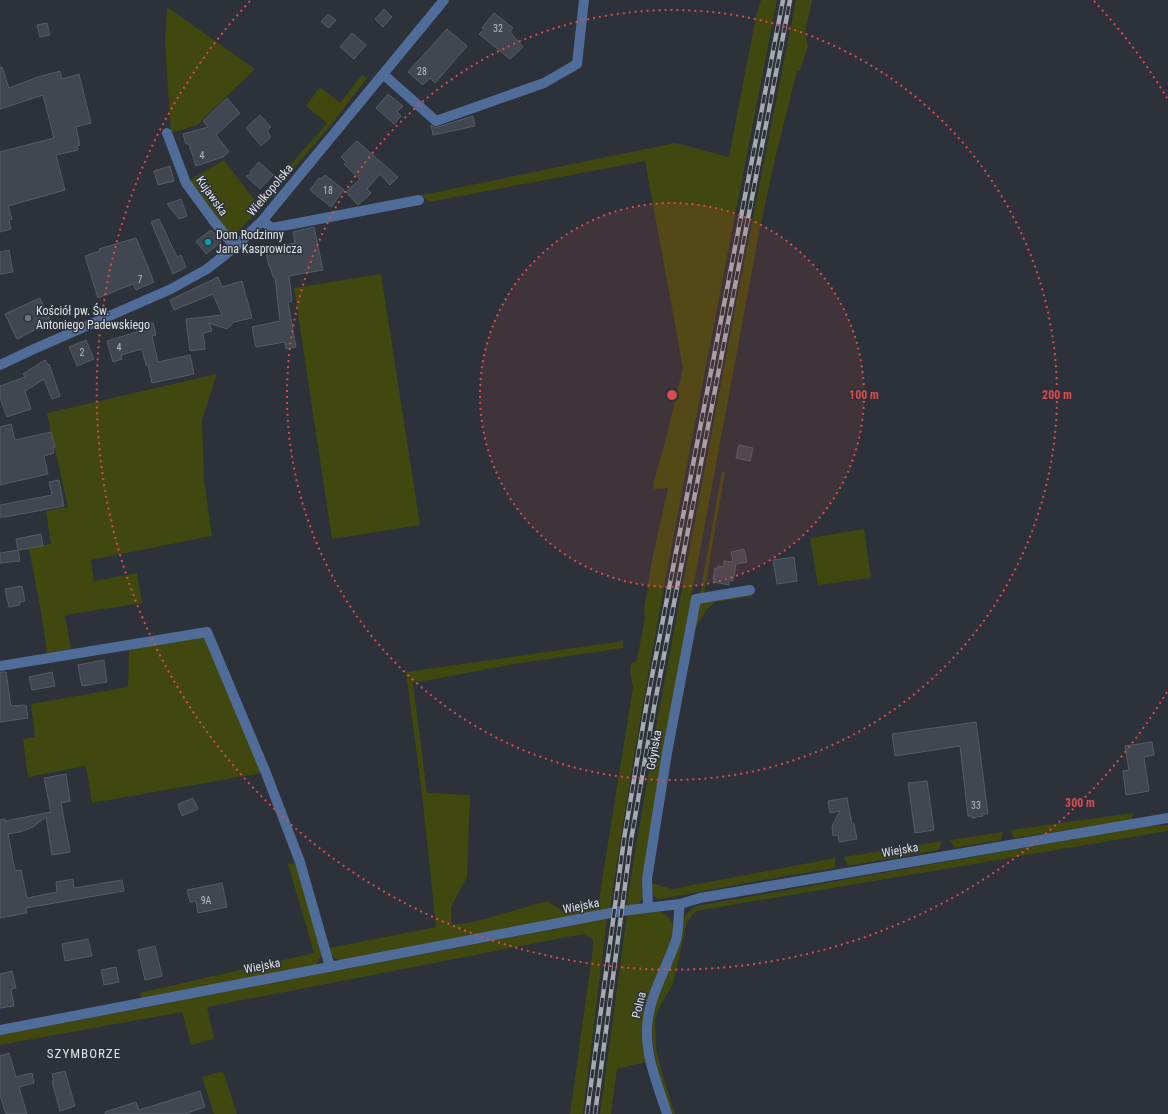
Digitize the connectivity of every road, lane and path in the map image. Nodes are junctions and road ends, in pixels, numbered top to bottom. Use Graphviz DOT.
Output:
graph roads {
  1 [pos="444,0"];
  2 [pos="584,0"];
  3 [pos="383,74"];
  4 [pos="167,133"];
  5 [pos="419,200"];
  6 [pos="262,221"];
  7 [pos="235,247"];
  8 [pos="0,365"];
  9 [pos="750,590"];
  10 [pos="0,666"];
  11 [pos="1168,818"];
  12 [pos="680,904"];
  13 [pos="648,907"];
  14 [pos="330,967"];
  15 [pos="0,1030"];
  16 [pos="667,1114"];
  1 -- 3 [label="street, Wielkopolska"];
  2 -- 3 [label="street"];
  3 -- 6 [label="street, Wielkopolska"];
  4 -- 7 [label="street, Kujawska"];
  5 -- 6 [label="street"];
  6 -- 7 [label="street, Wielkopolska"];
  7 -- 8 [label="street, Wielkopolska"];
  9 -- 13 [label="street, Gdyńska"];
  10 -- 14 [label="street"];
  11 -- 12 [label="street, Wiejska"];
  12 -- 13 [label="street, Wiejska"];
  12 -- 16 [label="street, Polna"];
  13 -- 14 [label="street, Wiejska"];
  14 -- 15 [label="street, Wiejska"];
}
